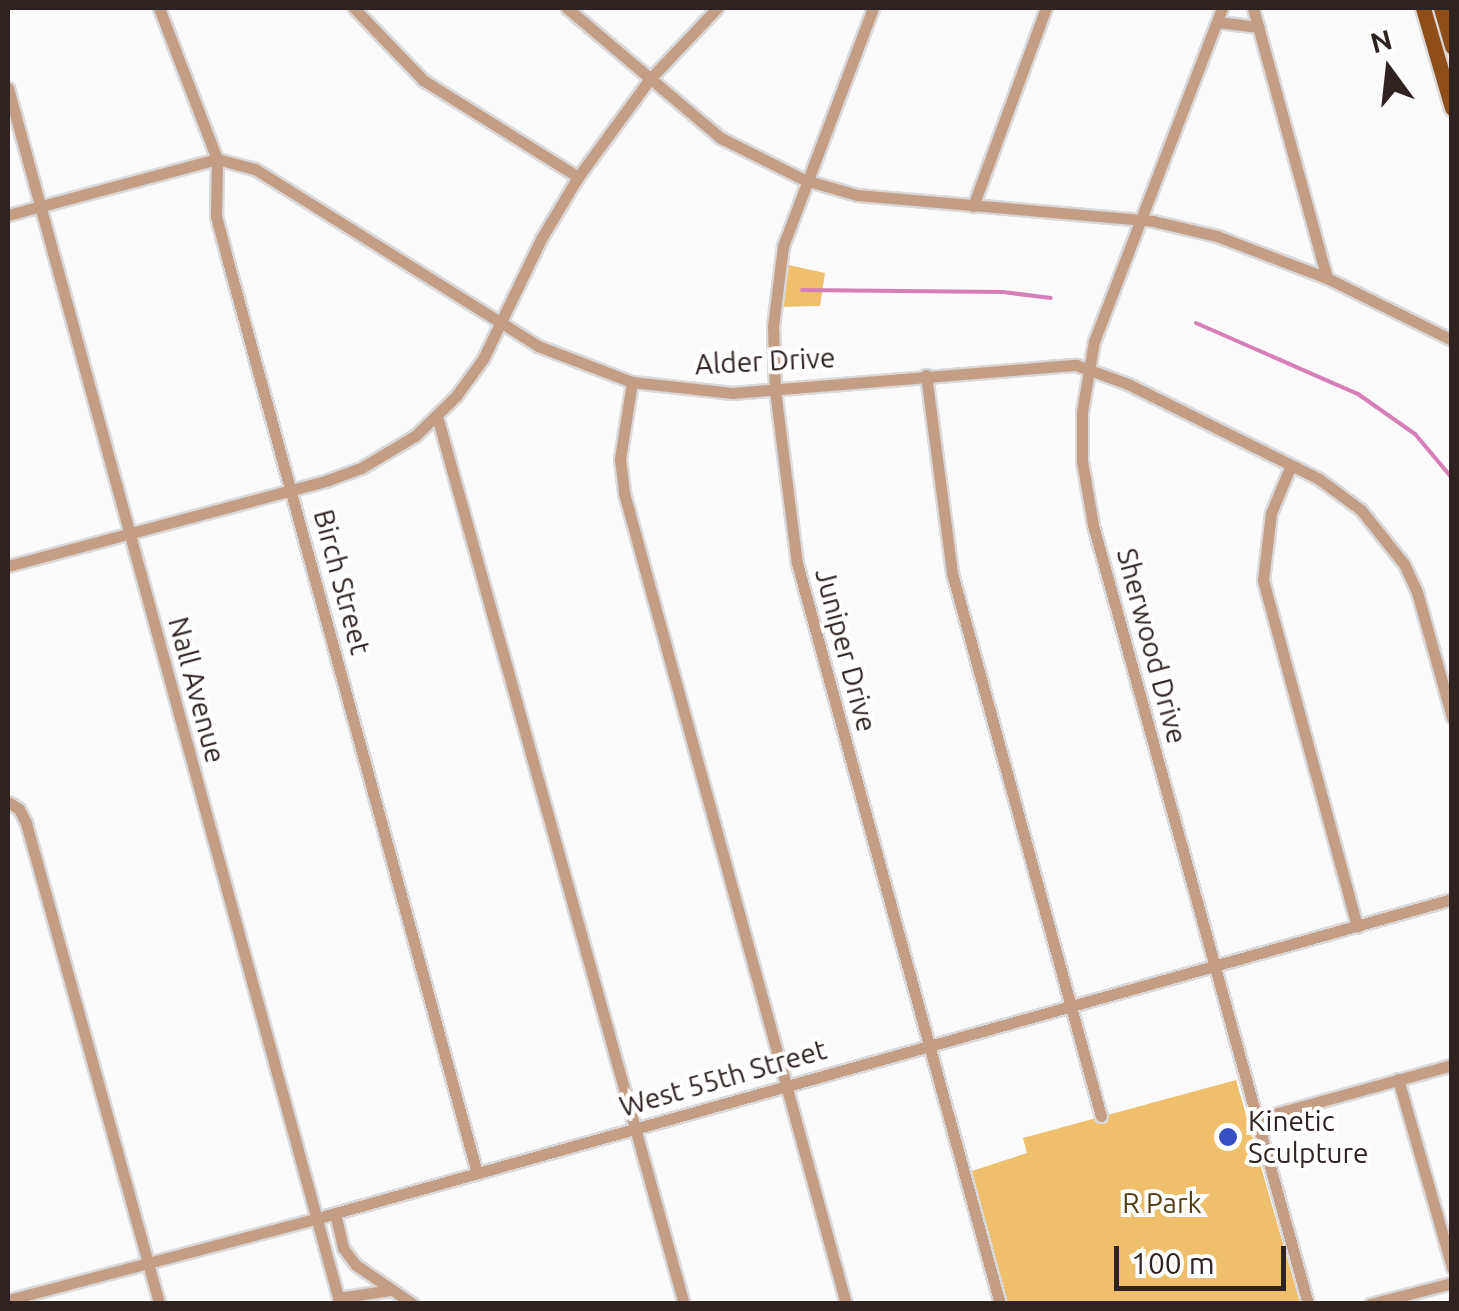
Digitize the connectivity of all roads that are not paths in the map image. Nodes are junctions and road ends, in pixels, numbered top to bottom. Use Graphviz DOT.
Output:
graph roads {
  1 [pos="159,8"];
  2 [pos="354,8"];
  3 [pos="567,8"];
  4 [pos="717,8"];
  5 [pos="873,8"];
  6 [pos="1046,8"];
  7 [pos="1222,8"];
  8 [pos="1253,8"];
  9 [pos="1423,8"];
  10 [pos="1441,8"];
  11 [pos="1218,22"];
  12 [pos="1259,28"];
  13 [pos="1452,46"];
  14 [pos="649,80"];
  15 [pos="8,88"];
  16 [pos="1452,108"];
  17 [pos="217,159"];
  18 [pos="578,177"];
  19 [pos="806,180"];
  20 [pos="972,206"];
  21 [pos="39,208"];
  22 [pos="8,216"];
  23 [pos="1139,220"];
  24 [pos="1327,278"];
  25 [pos="500,323"];
  26 [pos="1452,340"];
  27 [pos="1088,370"];
  28 [pos="926,375"];
  29 [pos="632,382"];
  30 [pos="776,390"];
  31 [pos="437,416"];
  32 [pos="1291,465"];
  33 [pos="290,490"];
  34 [pos="129,534"];
  35 [pos="8,566"];
  36 [pos="1452,717"];
  37 [pos="8,802"];
  38 [pos="1452,899"];
  39 [pos="1358,926"];
  40 [pos="1213,966"];
  41 [pos="1070,1007"];
  42 [pos="928,1046"];
  43 [pos="1452,1065"];
  44 [pos="1398,1079"];
  45 [pos="785,1086"];
  46 [pos="1101,1116"];
  47 [pos="1256,1120"];
  48 [pos="635,1129"];
  49 [pos="477,1173"];
  50 [pos="335,1213"];
  51 [pos="316,1218"];
  52 [pos="146,1263"];
  53 [pos="1452,1267"];
  54 [pos="1452,1283"];
  55 [pos="391,1290"];
  56 [pos="8,1300"];
  57 [pos="339,1301"];
  58 [pos="159,1304"];
  59 [pos="413,1304"];
  60 [pos="684,1304"];
  61 [pos="846,1304"];
  62 [pos="1000,1304"];
  63 [pos="1308,1304"];
  64 [pos="1370,1304"];
  1 -- 17 [label="street, Birch Street"];
  2 -- 18 [label="street"];
  3 -- 14 [label="street"];
  4 -- 14 [label="street"];
  5 -- 19 [label="street, Juniper Drive"];
  6 -- 20 [label="street"];
  7 -- 11 [label="street, Sherwood Drive"];
  8 -- 12 [label="street"];
  9 -- 16 [label="main road"];
  10 -- 13 [label="main road"];
  11 -- 12 [label="street"];
  11 -- 23 [label="street, Sherwood Drive"];
  12 -- 24 [label="street"];
  14 -- 18 [label="street"];
  14 -- 19 [label="street"];
  15 -- 21 [label="street, Nall Avenue"];
  17 -- 21 [label="street"];
  17 -- 25 [label="street, Alder Drive"];
  17 -- 33 [label="street, Birch Street"];
  18 -- 25 [label="street"];
  19 -- 20 [label="street"];
  19 -- 30 [label="street, Juniper Drive"];
  20 -- 23 [label="street"];
  21 -- 22 [label="street"];
  21 -- 34 [label="street, Nall Avenue"];
  23 -- 24 [label="street"];
  23 -- 27 [label="street, Sherwood Drive"];
  24 -- 26 [label="street"];
  25 -- 29 [label="street, Alder Drive"];
  25 -- 31 [label="street"];
  27 -- 28 [label="street, Alder Drive"];
  27 -- 32 [label="street, Alder Drive"];
  27 -- 40 [label="street, Sherwood Drive"];
  28 -- 30 [label="street, Alder Drive"];
  28 -- 41 [label="street"];
  29 -- 30 [label="street, Alder Drive"];
  29 -- 45 [label="street"];
  30 -- 42 [label="street, Juniper Drive"];
  31 -- 33 [label="street"];
  31 -- 48 [label="street"];
  32 -- 36 [label="street, Alder Drive"];
  32 -- 39 [label="street"];
  33 -- 34 [label="street"];
  33 -- 49 [label="street, Birch Street"];
  34 -- 35 [label="street"];
  34 -- 51 [label="street, Nall Avenue"];
  37 -- 52 [label="street"];
  38 -- 39 [label="street, West 55th Street"];
  39 -- 40 [label="street, West 55th Street"];
  40 -- 41 [label="street, West 55th Street"];
  40 -- 47 [label="street, Sherwood Drive"];
  41 -- 42 [label="street, West 55th Street"];
  41 -- 46 [label="street"];
  42 -- 45 [label="street, West 55th Street"];
  42 -- 62 [label="street, Juniper Drive"];
  43 -- 44 [label="street"];
  44 -- 47 [label="street"];
  44 -- 53 [label="street"];
  45 -- 48 [label="street, West 55th Street"];
  45 -- 61 [label="street"];
  47 -- 63 [label="street, Sherwood Drive"];
  48 -- 49 [label="street, West 55th Street"];
  48 -- 60 [label="street"];
  49 -- 50 [label="street, West 55th Street"];
  50 -- 51 [label="street, West 55th Street"];
  50 -- 55 [label="street"];
  51 -- 52 [label="street, West 55th Street"];
  51 -- 57 [label="street, Nall Avenue"];
  52 -- 56 [label="street, West 55th Street"];
  52 -- 58 [label="street"];
  54 -- 64 [label="street"];
  55 -- 57 [label="street"];
  55 -- 59 [label="street"];
}
